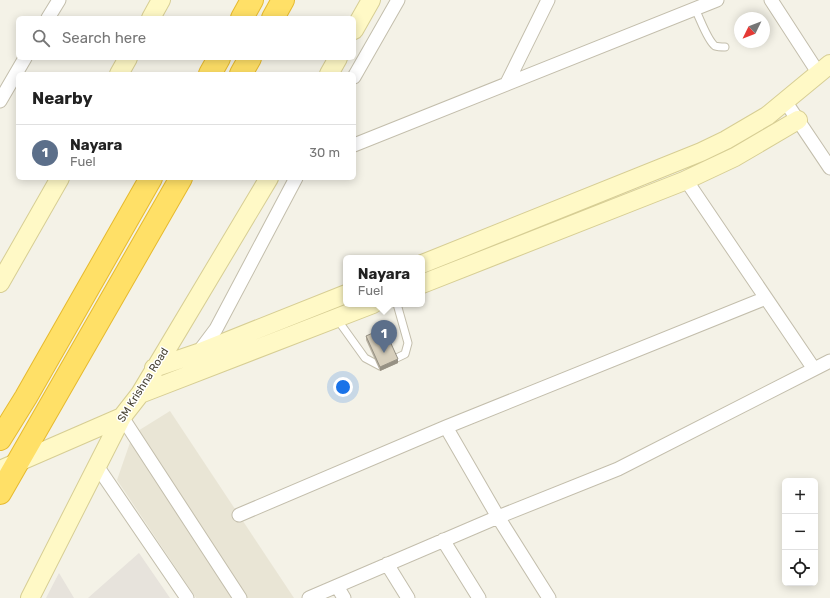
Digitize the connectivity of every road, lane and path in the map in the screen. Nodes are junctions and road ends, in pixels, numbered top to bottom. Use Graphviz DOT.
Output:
graph roads {
  1 [pos="59,0"];
  2 [pos="161,0"];
  3 [pos="252,0"];
  4 [pos="284,0"];
  5 [pos="371,0"];
  6 [pos="398,0"];
  7 [pos="548,0"];
  8 [pos="717,0"];
  9 [pos="771,0"];
  10 [pos="690,6"];
  11 [pos="49,16"];
  12 [pos="152,16"];
  13 [pos="243,16"];
  14 [pos="274,16"];
  15 [pos="356,26"];
  16 [pos="725,47"];
  17 [pos="24,60"];
  18 [pos="127,60"];
  19 [pos="218,60"];
  20 [pos="249,60"];
  21 [pos="337,60"];
  22 [pos="824,69"];
  23 [pos="17,72"];
  24 [pos="120,72"];
  25 [pos="211,72"];
  26 [pos="242,72"];
  27 [pos="330,72"];
  28 [pos="16,73"];
  29 [pos="356,74"];
  30 [pos="507,83"];
  31 [pos="0,101"];
  32 [pos="785,101"];
  33 [pos="798,120"];
  34 [pos="356,144"];
  35 [pos="830,168"];
  36 [pos="59,180"];
  37 [pos="150,180"];
  38 [pos="180,180"];
  39 [pos="268,180"];
  40 [pos="295,180"];
  41 [pos="686,180"];
  42 [pos="425,263"];
  43 [pos="0,283"];
  44 [pos="425,283"];
  45 [pos="343,295"];
  46 [pos="766,298"];
  47 [pos="364,307"];
  48 [pos="398,307"];
  49 [pos="337,318"];
  50 [pos="198,353"];
  51 [pos="830,361"];
  52 [pos="154,368"];
  53 [pos="814,369"];
  54 [pos="140,394"];
  55 [pos="122,417"];
  56 [pos="446,427"];
  57 [pos="0,439"];
  58 [pos="97,466"];
  59 [pos="9,467"];
  60 [pos="0,493"];
  61 [pos="239,515"];
  62 [pos="498,517"];
  63 [pos="443,540"];
  64 [pos="387,564"];
  65 [pos="337,586"];
  66 [pos="30,598"];
  67 [pos="187,598"];
  68 [pos="240,598"];
  69 [pos="309,598"];
  70 [pos="344,598"];
  71 [pos="408,598"];
  72 [pos="479,598"];
  73 [pos="549,598"];
  1 -- 11 [label="street"];
  2 -- 12 [label="street"];
  3 -- 13 [label="highway"];
  4 -- 14 [label="highway"];
  5 -- 15 [label="street"];
  6 -- 29 [label="street"];
  7 -- 30 [label="street"];
  8 -- 10 [label="street"];
  9 -- 22 [label="street"];
  10 -- 16 [label="lane"];
  10 -- 30 [label="street"];
  17 -- 23 [label="street"];
  18 -- 24 [label="street"];
  19 -- 25 [label="highway"];
  20 -- 26 [label="highway"];
  21 -- 27 [label="street"];
  22 -- 32 [label="street"];
  28 -- 31 [label="street"];
  30 -- 34 [label="street"];
  32 -- 33 [label="street"];
  32 -- 42 [label="street"];
  33 -- 35 [label="street"];
  33 -- 41 [label="street"];
  36 -- 43 [label="street"];
  37 -- 57 [label="highway"];
  38 -- 59 [label="highway"];
  39 -- 52 [label="street, SM Krishna Road"];
  40 -- 50 [label="street"];
  41 -- 44 [label="street"];
  41 -- 46 [label="street"];
  45 -- 50 [label="street"];
  46 -- 53 [label="street"];
  46 -- 56 [label="street"];
  47 -- 49 [label="street"];
  48 -- 49 [label="lane"];
  49 -- 54 [label="street"];
  50 -- 52 [label="street"];
  51 -- 53 [label="street"];
  52 -- 54 [label="street, SM Krishna Road"];
  53 -- 62 [label="street"];
  54 -- 55 [label="street, SM Krishna Road"];
  55 -- 58 [label="street, SM Krishna Road"];
  55 -- 59 [label="street"];
  55 -- 68 [label="street"];
  56 -- 61 [label="street"];
  56 -- 62 [label="street"];
  58 -- 66 [label="street, SM Krishna Road"];
  58 -- 67 [label="street"];
  59 -- 60 [label="highway"];
  62 -- 63 [label="street"];
  62 -- 73 [label="street"];
  63 -- 64 [label="street"];
  63 -- 72 [label="street"];
  64 -- 65 [label="street"];
  64 -- 71 [label="street"];
  65 -- 69 [label="street"];
  65 -- 70 [label="street"];
}
